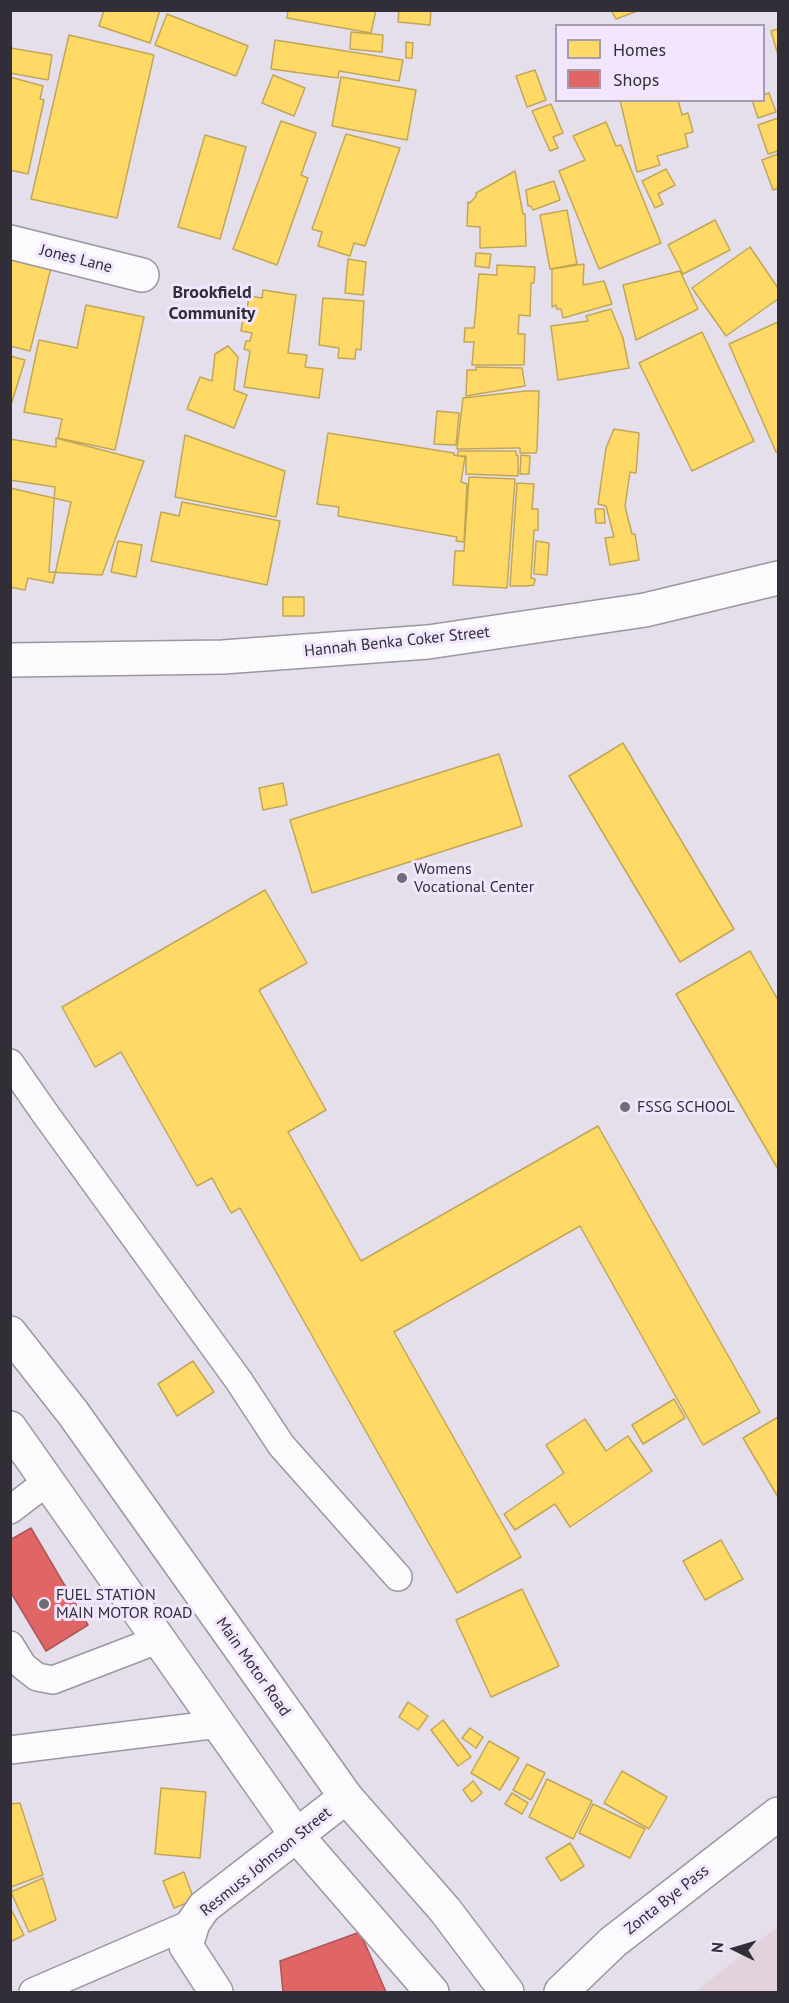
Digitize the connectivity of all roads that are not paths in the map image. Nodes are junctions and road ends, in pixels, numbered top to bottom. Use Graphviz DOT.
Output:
graph roads {
  1 [pos="10,242"];
  2 [pos="142,275"];
  3 [pos="778,578"];
  4 [pos="10,660"];
  5 [pos="10,1063"];
  6 [pos="10,1333"];
  7 [pos="10,1428"];
  8 [pos="48,1481"];
  9 [pos="10,1510"];
  10 [pos="398,1576"];
  11 [pos="160,1640"];
  12 [pos="10,1645"];
  13 [pos="219,1724"];
  14 [pos="10,1750"];
  15 [pos="346,1797"];
  16 [pos="778,1814"];
  17 [pos="297,1836"];
  18 [pos="193,1923"];
  19 [pos="33,1992"];
  20 [pos="216,1992"];
  21 [pos="432,1992"];
  22 [pos="507,1992"];
  23 [pos="561,1992"];
  1 -- 2 [label="main road, Jones Lane"];
  3 -- 4 [label="main road, Hannah Benka Coker Street"];
  5 -- 10 [label="lane"];
  6 -- 15 [label="main road, Main Motor Road"];
  7 -- 8 [label="main road"];
  8 -- 9 [label="lane"];
  8 -- 11 [label="main road"];
  11 -- 12 [label="lane"];
  11 -- 13 [label="main road"];
  13 -- 14 [label="lane"];
  13 -- 17 [label="main road"];
  15 -- 17 [label="main road, Resmuss Johnson Street"];
  15 -- 22 [label="main road, Main Motor Road"];
  16 -- 23 [label="main road, Zonta Bye Pass"];
  17 -- 18 [label="main road, Resmuss Johnson Street"];
  17 -- 21 [label="main road"];
  18 -- 19 [label="lane"];
  18 -- 20 [label="main road, Resmuss Johnson Street"];
}
